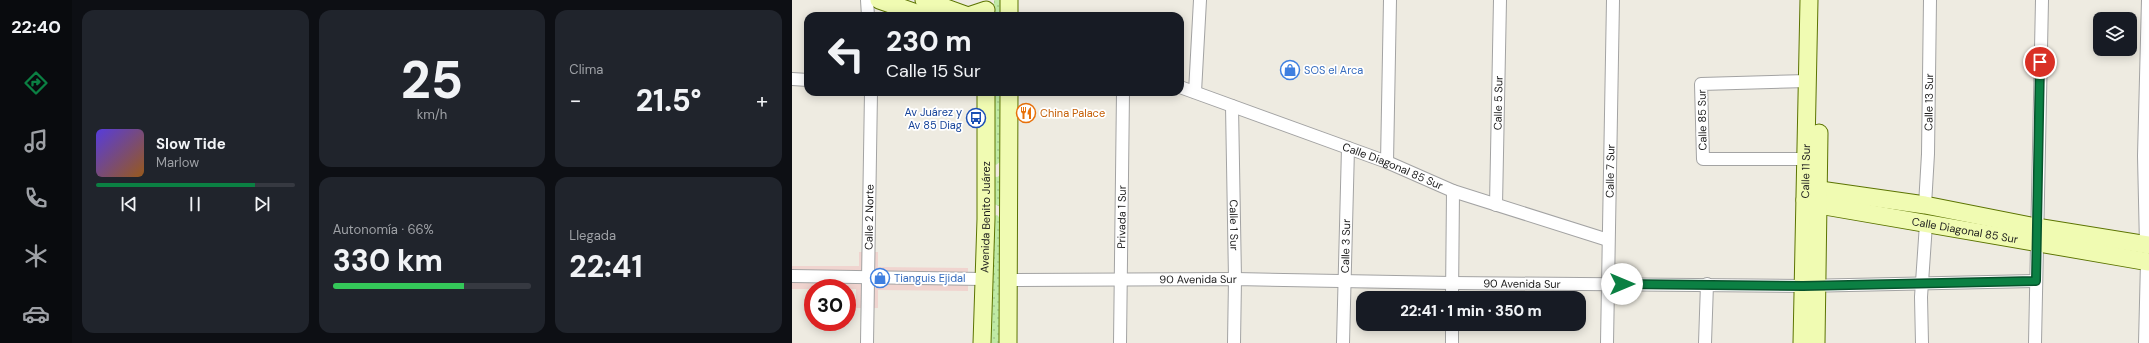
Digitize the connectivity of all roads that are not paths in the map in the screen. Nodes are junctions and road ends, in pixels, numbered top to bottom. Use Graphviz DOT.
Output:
graph roads {
  1 [pos="867,0"];
  2 [pos="879,0"];
  3 [pos="924,0"];
  4 [pos="1009,0"];
  5 [pos="1200,0"];
  6 [pos="1390,0"];
  7 [pos="1500,0"];
  8 [pos="1613,0"];
  9 [pos="1809,0"];
  10 [pos="1820,0"];
  11 [pos="1930,0"];
  12 [pos="2042,0"];
  13 [pos="2148,0"];
  14 [pos="868,12"];
  15 [pos="914,12"];
  16 [pos="957,12"];
  17 [pos="1009,12"];
  18 [pos="792,79"];
  19 [pos="804,80"];
  20 [pos="1808,81"];
  21 [pos="1184,88"];
  22 [pos="1195,92"];
  23 [pos="871,96"];
  24 [pos="986,96"];
  25 [pos="1008,96"];
  26 [pos="1123,96"];
  27 [pos="1232,106"];
  28 [pos="1348,148"];
  29 [pos="1806,159"];
  30 [pos="986,161"];
  31 [pos="1387,162"];
  32 [pos="1008,165"];
  33 [pos="1453,191"];
  34 [pos="1812,195"];
  35 [pos="1496,205"];
  36 [pos="1926,205"];
  37 [pos="986,219"];
  38 [pos="1007,221"];
  39 [pos="1926,224"];
  40 [pos="2036,234"];
  41 [pos="1608,240"];
  42 [pos="2148,254"];
  43 [pos="792,276"];
  44 [pos="868,277"];
  45 [pos="1120,278"];
  46 [pos="983,279"];
  47 [pos="1235,279"];
  48 [pos="1008,280"];
  49 [pos="1344,281"];
  50 [pos="2036,281"];
  51 [pos="1922,282"];
  52 [pos="1452,283"];
  53 [pos="1608,284"];
  54 [pos="1707,284"];
  55 [pos="1810,286"];
  56 [pos="1452,291"];
  57 [pos="1452,331"];
  58 [pos="867,343"];
  59 [pos="982,343"];
  60 [pos="1008,343"];
  61 [pos="1120,343"];
  62 [pos="1234,343"];
  63 [pos="1343,343"];
  64 [pos="1452,343"];
  65 [pos="1607,343"];
  66 [pos="1705,343"];
  67 [pos="1802,343"];
  68 [pos="1816,343"];
  69 [pos="1922,343"];
  70 [pos="2035,343"];
  71 [pos="2145,343"];
  1 -- 14 [label="street"];
  2 -- 15 [label="main road"];
  3 -- 16 [label="main road"];
  4 -- 17 [label="main road"];
  5 -- 22 [label="street"];
  6 -- 31 [label="street"];
  7 -- 35 [label="street, Calle 5 Sur"];
  8 -- 41 [label="street, Calle 7 Sur"];
  9 -- 20 [label="main road, Calle 11 Sur"];
  10 -- 34 [label="main road, Calle 11 Sur"];
  11 -- 36 [label="street, Calle 13 Sur"];
  12 -- 40 [label="street"];
  13 -- 42 [label="street"];
  18 -- 19 [label="street"];
  20 -- 29 [label="main road, Calle 11 Sur"];
  20 -- 29 [label="street, Calle 85 Sur"];
  21 -- 22 [label="street, Calle Diagonal 85 Sur"];
  22 -- 27 [label="street, Calle Diagonal 85 Sur"];
  23 -- 44 [label="street, Calle 2 Norte"];
  24 -- 30 [label="main road, Avenida Benito Juárez"];
  25 -- 32 [label="main road, Avenida Benito Juárez"];
  26 -- 45 [label="street, Privada 1 Sur"];
  27 -- 28 [label="street, Calle Diagonal 85 Sur"];
  27 -- 47 [label="street, Calle 1 Sur"];
  28 -- 31 [label="street, Calle Diagonal 85 Sur"];
  28 -- 49 [label="street, Calle 3 Sur"];
  29 -- 34 [label="main road, Calle 11 Sur"];
  30 -- 32 [label="main road"];
  30 -- 37 [label="main road, Avenida Benito Juárez"];
  31 -- 33 [label="street, Calle Diagonal 85 Sur"];
  32 -- 38 [label="main road, Avenida Benito Juárez"];
  33 -- 35 [label="street, Calle Diagonal 85 Sur"];
  33 -- 52 [label="street"];
  34 -- 36 [label="main road, Calle Diagonal 85 Sur"];
  34 -- 39 [label="main road, Calle Diagonal 85 Sur"];
  34 -- 55 [label="main road, Calle 11 Sur"];
  35 -- 41 [label="street, Calle Diagonal 85 Sur"];
  36 -- 40 [label="main road, Calle Diagonal 85 Sur"];
  37 -- 38 [label="main road"];
  37 -- 46 [label="main road, Avenida Benito Juárez"];
  38 -- 48 [label="main road, Avenida Benito Juárez"];
  39 -- 40 [label="main road, Calle Diagonal 85 Sur"];
  39 -- 51 [label="street"];
  40 -- 42 [label="main road, Calle Diagonal 85 Sur"];
  40 -- 50 [label="street"];
  41 -- 53 [label="street, Calle 7 Sur"];
  42 -- 71 [label="street"];
  43 -- 44 [label="street"];
  44 -- 46 [label="street"];
  44 -- 58 [label="street, Calle 2 Norte"];
  45 -- 47 [label="street, 90 Avenida Sur"];
  45 -- 48 [label="street, 90 Avenida Sur"];
  45 -- 61 [label="street, Privada 1 Sur"];
  46 -- 59 [label="main road, Avenida Benito Juárez"];
  47 -- 49 [label="street, 90 Avenida Sur"];
  47 -- 62 [label="street, Calle 1 Sur"];
  48 -- 60 [label="main road, Avenida Benito Juárez"];
  49 -- 52 [label="street, 90 Avenida Sur"];
  49 -- 63 [label="street, Calle 3 Sur"];
  50 -- 51 [label="street, 90 Avenida Sur"];
  50 -- 70 [label="street"];
  51 -- 55 [label="street, 90 Avenida Sur"];
  51 -- 69 [label="street"];
  52 -- 53 [label="street, 90 Avenida Sur"];
  52 -- 56 [label="street"];
  53 -- 54 [label="street, 90 Avenida Sur"];
  53 -- 65 [label="street, Calle 7 Sur"];
  54 -- 55 [label="street, 90 Avenida Sur"];
  54 -- 66 [label="street"];
  55 -- 67 [label="main road, Calle 11 Sur"];
  55 -- 68 [label="main road, Calle 11 Sur"];
  57 -- 64 [label="street"];
}
